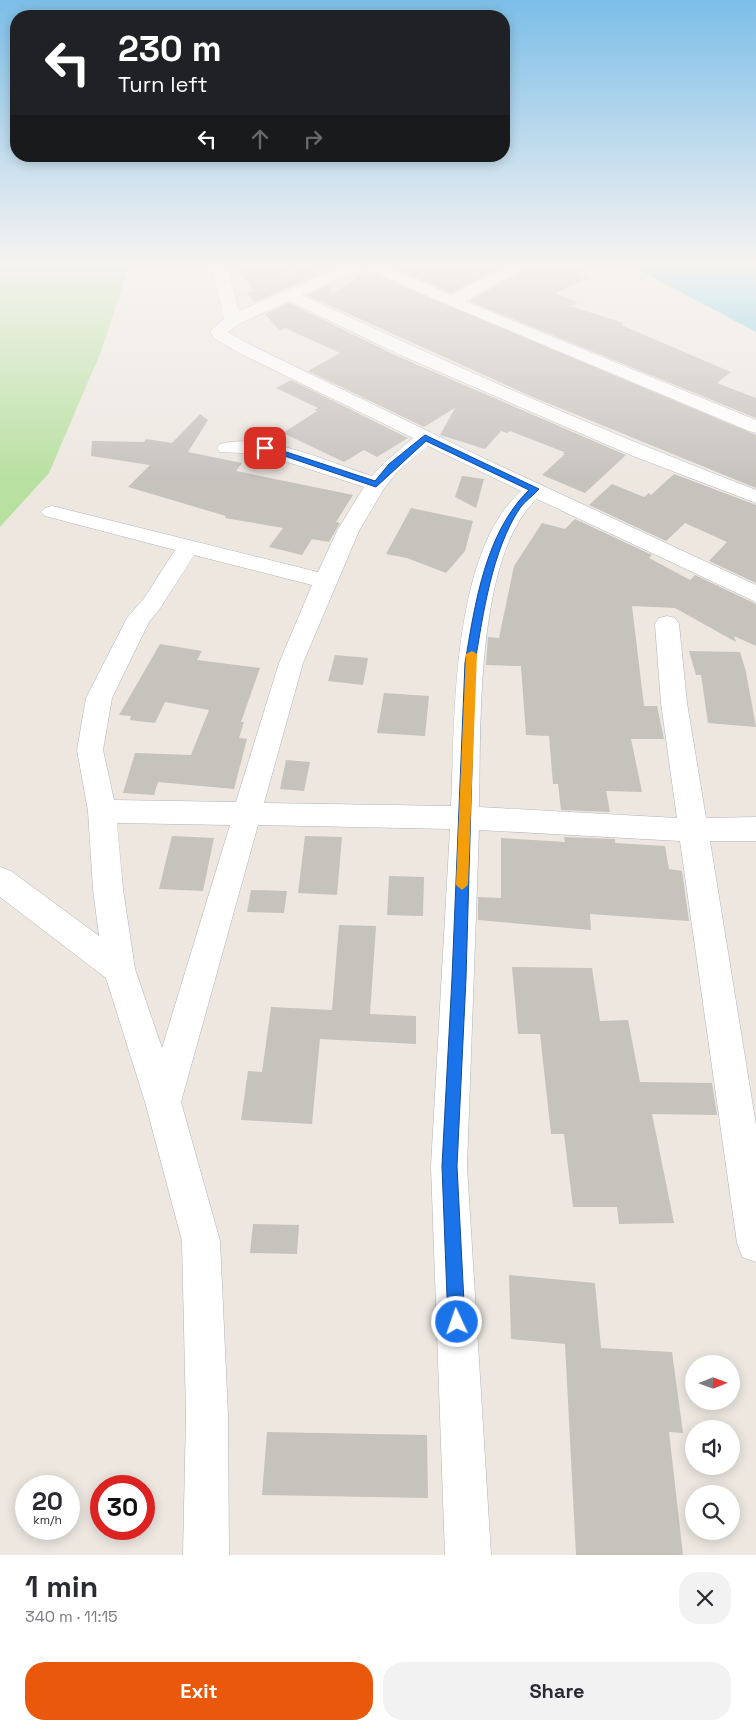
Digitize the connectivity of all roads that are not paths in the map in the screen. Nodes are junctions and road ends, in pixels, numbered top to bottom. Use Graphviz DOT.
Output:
graph roads {
  1 [pos="224,336"];
  2 [pos="374,336"];
  3 [pos="534,336"];
  4 [pos="756,427"];
  5 [pos="425,438"];
  6 [pos="227,448"];
  7 [pos="376,484"];
  8 [pos="535,489"];
  9 [pos="756,497"];
  10 [pos="52,512"];
  11 [pos="188,546"];
  12 [pos="325,581"];
  13 [pos="756,594"];
  14 [pos="667,624"];
  15 [pos="102,811"];
  16 [pos="248,812"];
  17 [pos="464,818"];
  18 [pos="756,829"];
  19 [pos="693,830"];
  20 [pos="7,892"];
  21 [pos="119,968"];
  22 [pos="163,1102"];
  23 [pos="756,1243"];
  24 [pos="206,1555"];
  25 [pos="468,1555"];
  1 -- 5 [label="street"];
  2 -- 9 [label="street"];
  3 -- 4 [label="street"];
  5 -- 7 [label="street"];
  5 -- 8 [label="street"];
  6 -- 7 [label="street"];
  7 -- 12 [label="street"];
  8 -- 13 [label="street"];
  8 -- 17 [label="street"];
  10 -- 11 [label="street"];
  11 -- 12 [label="street"];
  11 -- 15 [label="street"];
  12 -- 16 [label="street"];
  14 -- 19 [label="street"];
  15 -- 16 [label="street"];
  15 -- 21 [label="street"];
  16 -- 17 [label="street"];
  16 -- 22 [label="street"];
  17 -- 19 [label="street"];
  17 -- 25 [label="street"];
  18 -- 19 [label="street"];
  19 -- 23 [label="street"];
  20 -- 21 [label="street"];
  21 -- 22 [label="street"];
  22 -- 24 [label="street"];
}
